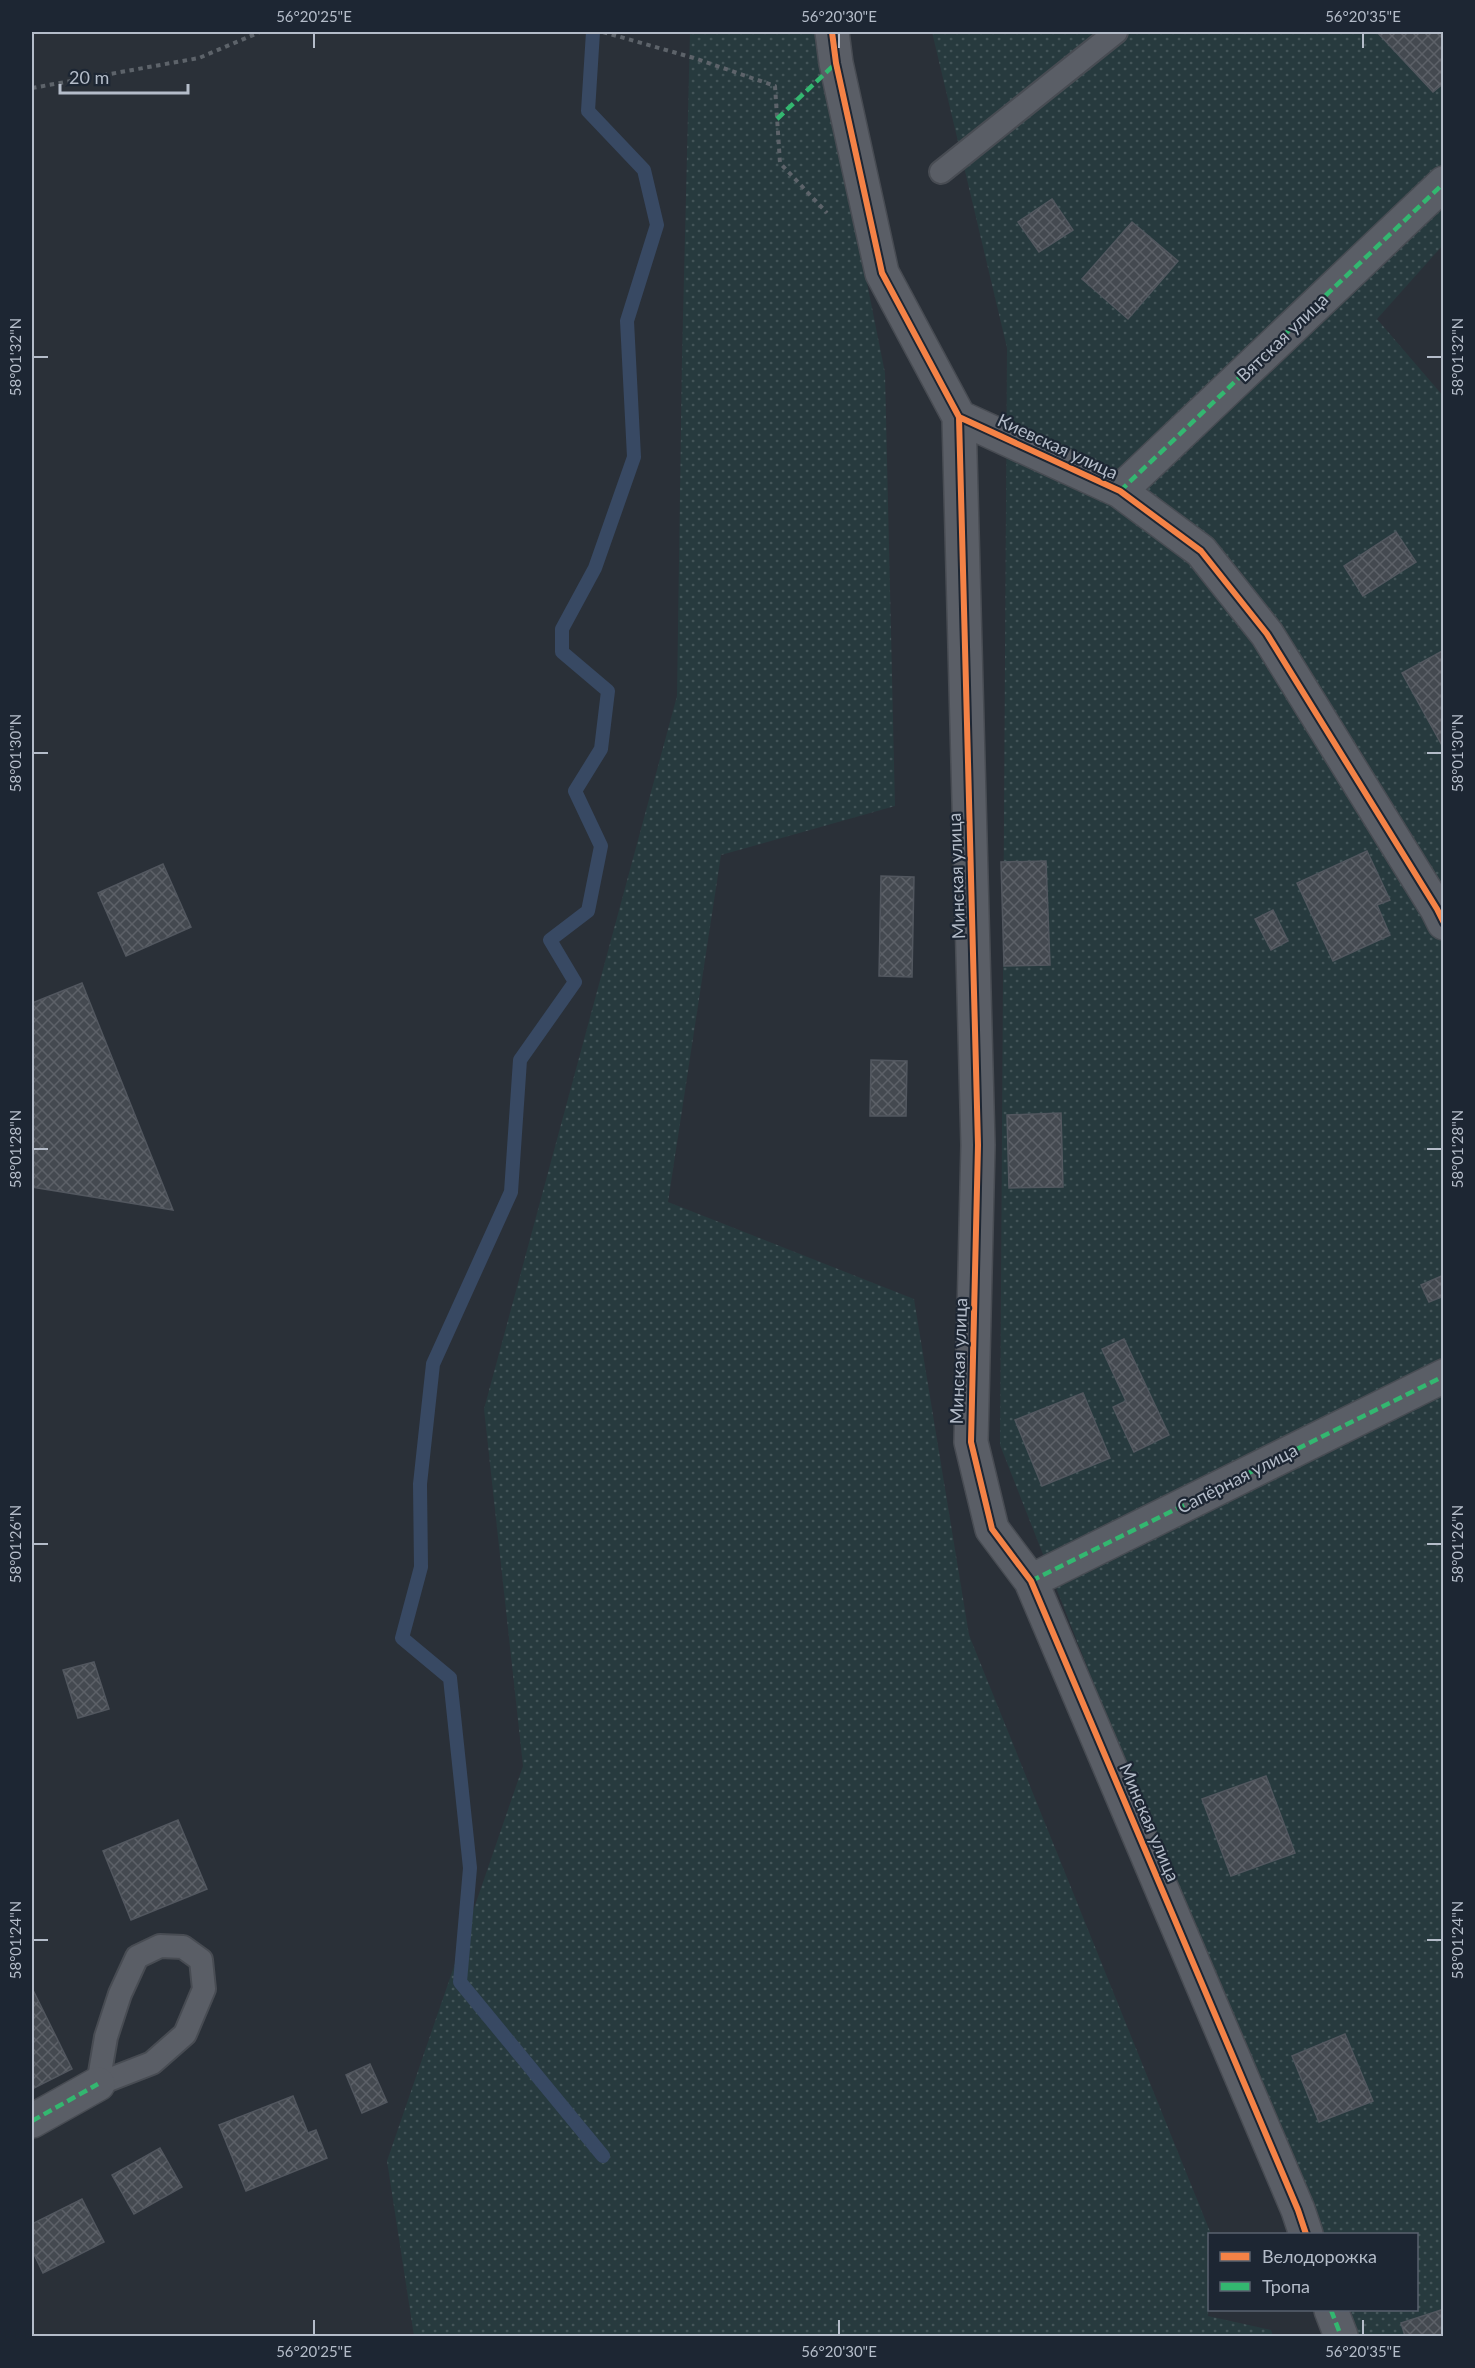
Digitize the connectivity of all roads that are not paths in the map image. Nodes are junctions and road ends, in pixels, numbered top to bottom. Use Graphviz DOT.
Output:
graph roads {
  1 [pos="832,32"];
  2 [pos="1116,32"];
  3 [pos="941,172"];
  4 [pos="1443,183"];
  5 [pos="959,417"];
  6 [pos="1120,491"];
  7 [pos="1443,923"];
  8 [pos="1443,1376"];
  9 [pos="1031,1581"];
  10 [pos="98,2084"];
  11 [pos="32,2121"];
  12 [pos="1305,2233"];
  13 [pos="1331,2311"];
  14 [pos="1341,2337"];
  1 -- 5 [label="street"];
  2 -- 3 [label="lane"];
  4 -- 6 [label="street, Вятская улица"];
  5 -- 6 [label="street, Киевская улица"];
  5 -- 9 [label="street, Минская улица"];
  6 -- 7 [label="street, Киевская улица"];
  8 -- 9 [label="street, Сапёрная улица"];
  9 -- 12 [label="street, Минская улица"];
  10 -- 10 [label="lane"];
  10 -- 11 [label="street"];
  13 -- 14 [label="street"];
}
